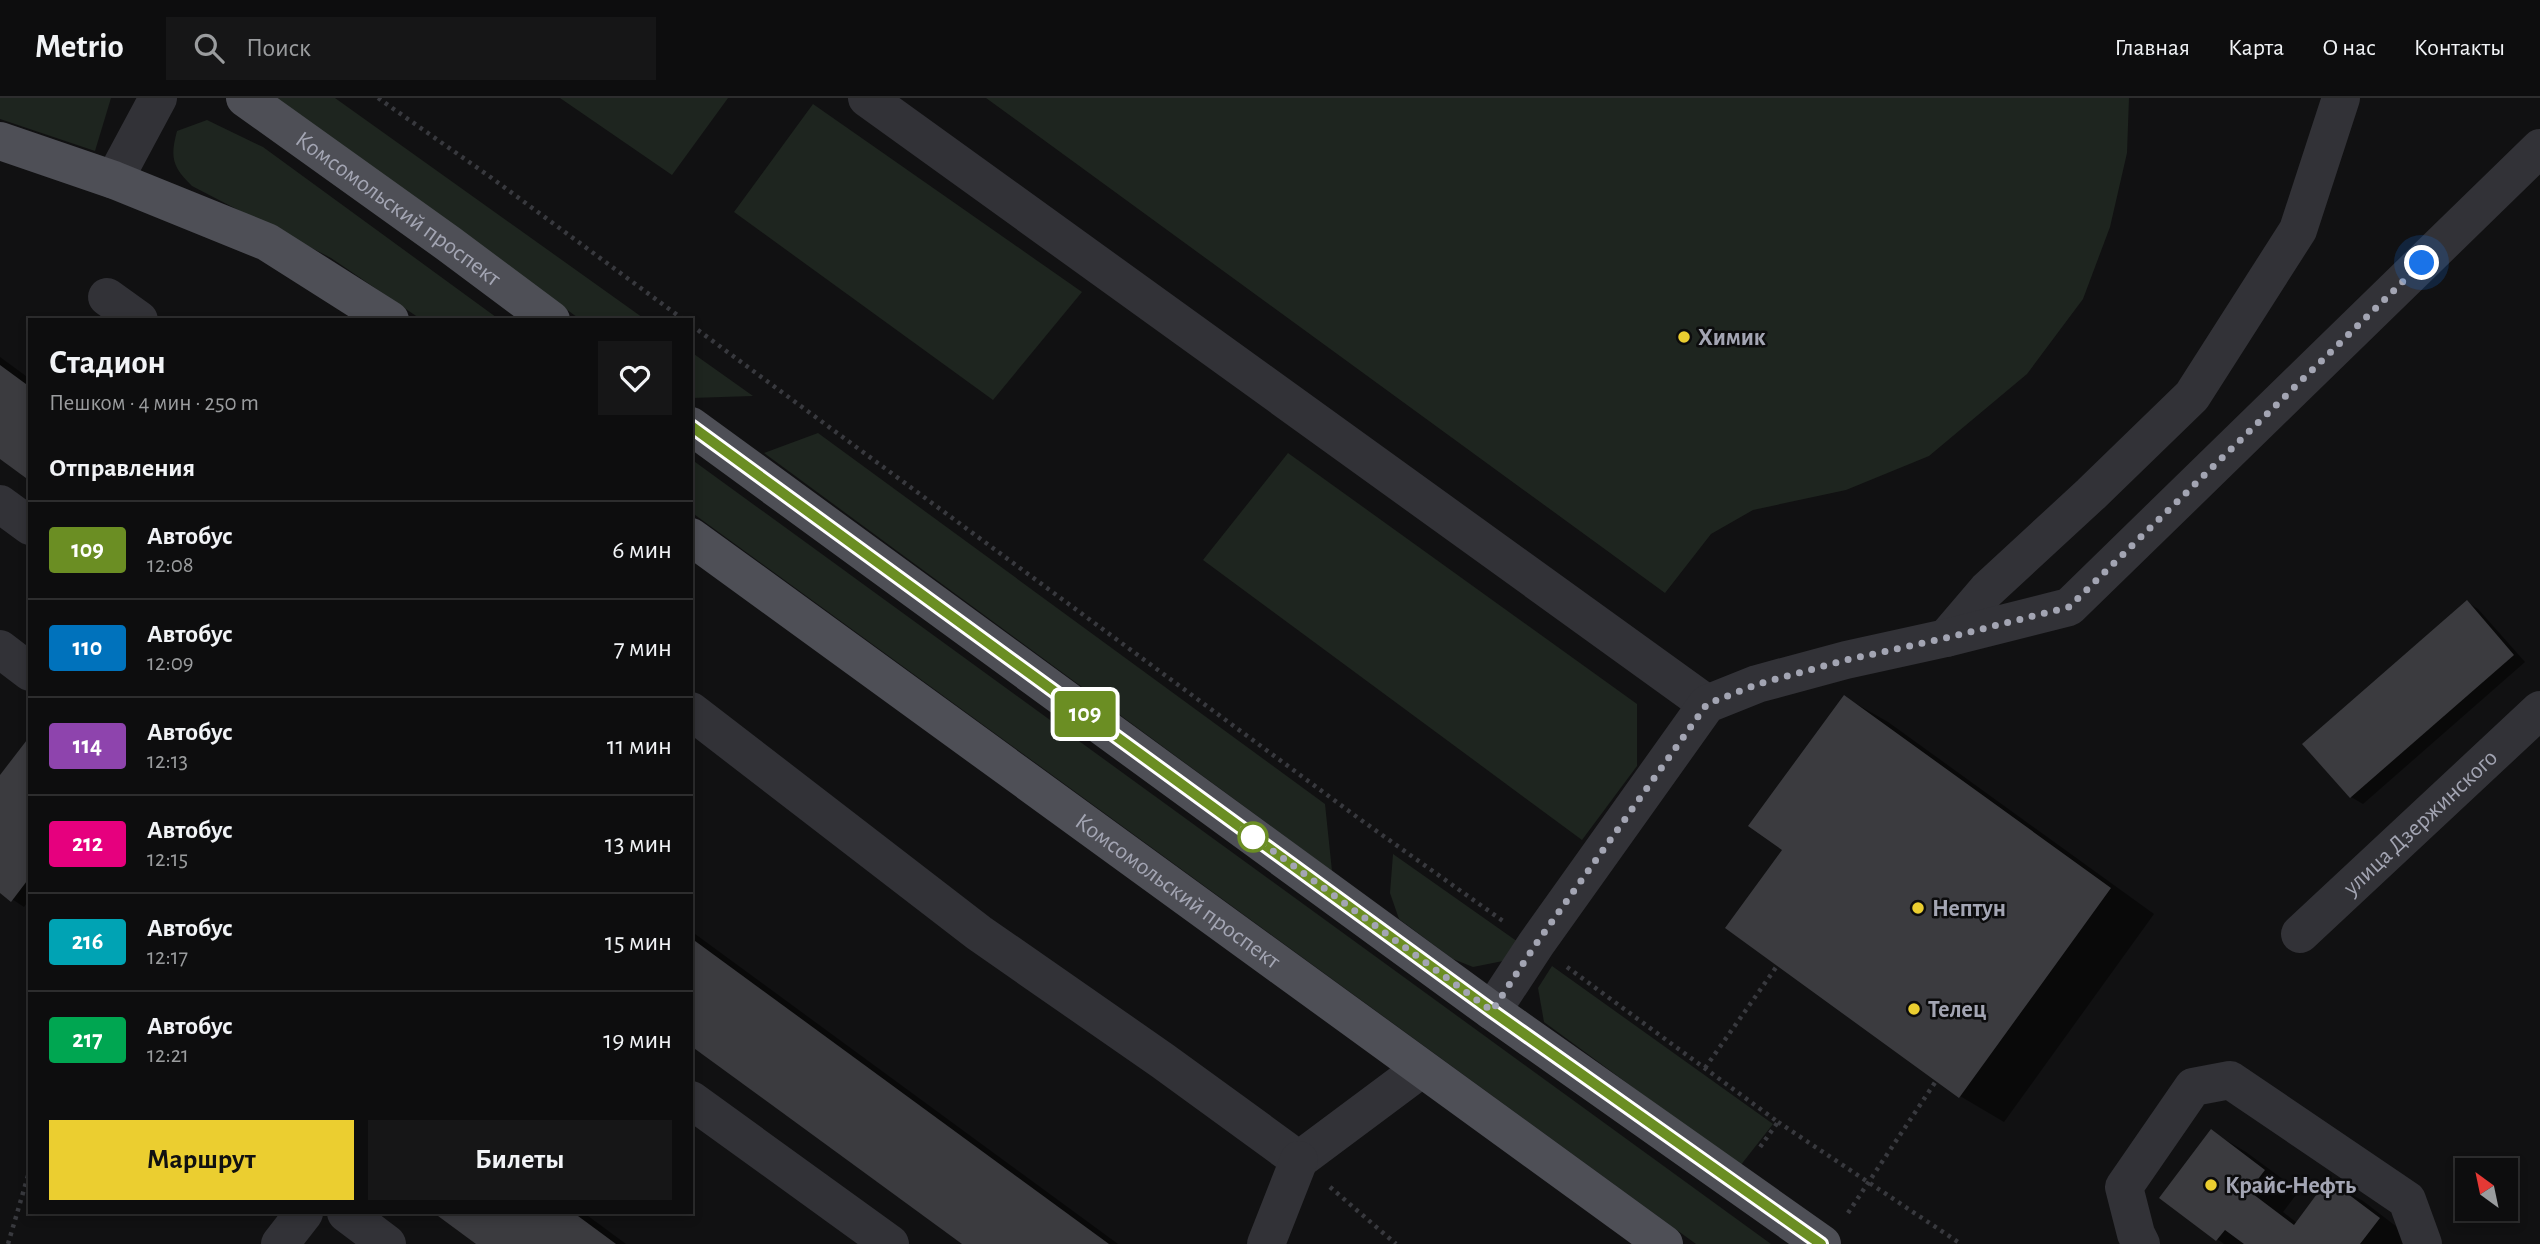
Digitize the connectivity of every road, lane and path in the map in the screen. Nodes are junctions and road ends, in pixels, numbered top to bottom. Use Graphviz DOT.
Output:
graph roads {
  1 [pos="158,98"];
  2 [pos="245,98"];
  3 [pos="378,98"];
  4 [pos="867,98"];
  5 [pos="2342,98"];
  6 [pos="0,141"];
  7 [pos="2540,148"];
  8 [pos="114,180"];
  9 [pos="107,297"];
  10 [pos="136,318"];
  11 [pos="387,318"];
  12 [pos="548,318"];
  13 [pos="681,318"];
  14 [pos="693,326"];
  15 [pos="693,427"];
  16 [pos="0,504"];
  17 [pos="28,525"];
  18 [pos="693,538"];
  19 [pos="1946,638"];
  20 [pos="0,649"];
  21 [pos="28,670"];
  22 [pos="1707,704"];
  23 [pos="2540,710"];
  24 [pos="693,713"];
  25 [pos="2300,934"];
  26 [pos="1536,944"];
  27 [pos="1777,966"];
  28 [pos="1492,1011"];
  29 [pos="1705,1068"];
  30 [pos="1421,1069"];
  31 [pos="1936,1081"];
  32 [pos="693,1101"];
  33 [pos="1778,1122"];
  34 [pos="1757,1152"];
  35 [pos="1298,1160"];
  36 [pos="28,1177"];
  37 [pos="1868,1182"];
  38 [pos="303,1214"];
  39 [pos="347,1214"];
  40 [pos="1847,1214"];
  41 [pos="8,1244"];
  42 [pos="280,1244"];
  43 [pos="387,1244"];
  44 [pos="890,1244"];
  45 [pos="1266,1244"];
  46 [pos="1395,1244"];
  47 [pos="1664,1244"];
  48 [pos="1822,1244"];
  49 [pos="1961,1244"];
  50 [pos="2141,1244"];
  51 [pos="2423,1244"];
  1 -- 8 [label="street"];
  2 -- 12 [label="main road, Комсомольский проспект"];
  3 -- 13 [label="path"];
  4 -- 22 [label="street"];
  5 -- 19 [label="street"];
  6 -- 8 [label="main road"];
  7 -- 19 [label="street"];
  8 -- 11 [label="main road"];
  9 -- 10 [label="street"];
  14 -- 26 [label="path"];
  15 -- 28 [label="main road"];
  16 -- 17 [label="street"];
  18 -- 30 [label="main road, Комсомольский проспект"];
  19 -- 22 [label="street"];
  20 -- 21 [label="street"];
  22 -- 26 [label="street"];
  23 -- 25 [label="street, улица Дзержинского"];
  24 -- 35 [label="street"];
  26 -- 28 [label="street"];
  26 -- 29 [label="path"];
  27 -- 29 [label="path"];
  28 -- 48 [label="main road"];
  29 -- 33 [label="path"];
  30 -- 35 [label="street"];
  30 -- 47 [label="main road, Комсомольский проспект"];
  31 -- 37 [label="path"];
  32 -- 44 [label="street"];
  33 -- 34 [label="path"];
  33 -- 37 [label="path"];
  35 -- 45 [label="street"];
  35 -- 46 [label="path"];
  36 -- 41 [label="path"];
  37 -- 40 [label="path"];
  37 -- 49 [label="path"];
  38 -- 42 [label="street"];
  39 -- 43 [label="street"];
  50 -- 51 [label="street"];
}
